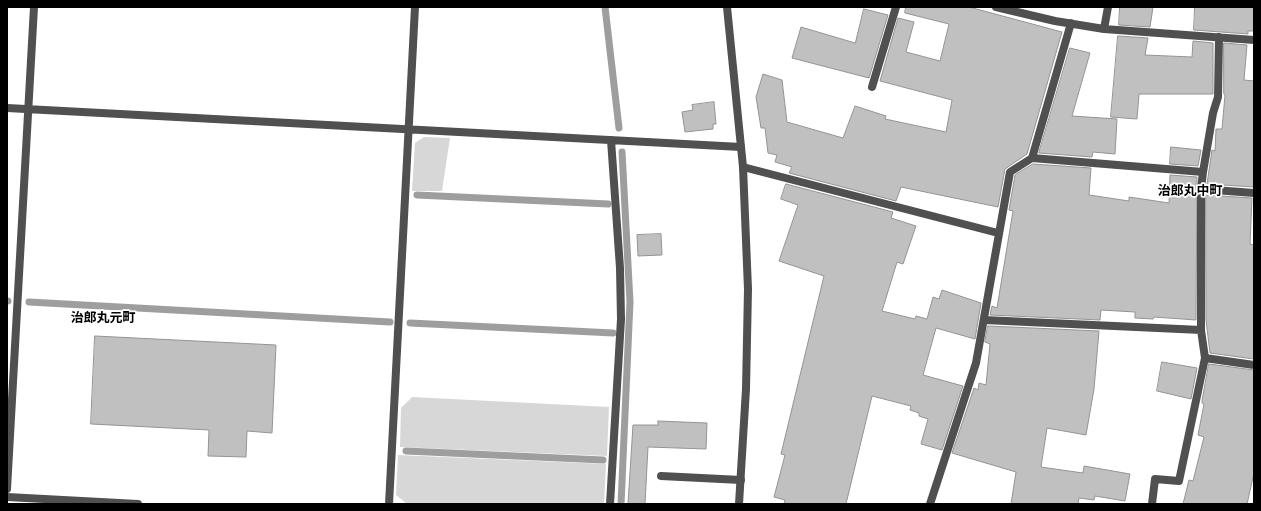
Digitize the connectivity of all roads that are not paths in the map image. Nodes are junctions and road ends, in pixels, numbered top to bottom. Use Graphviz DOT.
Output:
graph roads {
  1 [pos="34,7"];
  2 [pos="415,7"];
  3 [pos="727,7"];
  4 [pos="896,7"];
  5 [pos="996,7"];
  6 [pos="1108,7"];
  7 [pos="1071,23"];
  8 [pos="1104,29"];
  9 [pos="1219,37"];
  10 [pos="1254,40"];
  11 [pos="872,87"];
  12 [pos="7,108"];
  13 [pos="28,110"];
  14 [pos="408,130"];
  15 [pos="611,140"];
  16 [pos="741,147"];
  17 [pos="1032,158"];
  18 [pos="743,168"];
  19 [pos="1203,172"];
  20 [pos="1201,189"];
  21 [pos="1254,193"];
  22 [pos="998,233"];
  23 [pos="984,320"];
  24 [pos="1201,330"];
  25 [pos="1205,358"];
  26 [pos="1254,365"];
  27 [pos="661,476"];
  28 [pos="741,480"];
  29 [pos="7,489"];
  30 [pos="7,497"];
  31 [pos="138,504"];
  32 [pos="389,504"];
  33 [pos="610,504"];
  34 [pos="739,504"];
  35 [pos="930,504"];
  36 [pos="1152,504"];
  1 -- 13 [label="street"];
  2 -- 14 [label="street"];
  3 -- 16 [label="street"];
  4 -- 11 [label="street"];
  5 -- 7 [label="street"];
  6 -- 8 [label="street"];
  7 -- 8 [label="street"];
  7 -- 17 [label="street"];
  8 -- 9 [label="street"];
  9 -- 10 [label="street"];
  9 -- 19 [label="street"];
  12 -- 13 [label="street"];
  13 -- 14 [label="street"];
  13 -- 29 [label="street"];
  14 -- 15 [label="street"];
  14 -- 32 [label="street"];
  15 -- 16 [label="street"];
  15 -- 33 [label="street"];
  16 -- 18 [label="street"];
  17 -- 19 [label="street"];
  17 -- 22 [label="street"];
  18 -- 22 [label="street"];
  18 -- 28 [label="street"];
  19 -- 20 [label="street"];
  20 -- 21 [label="street"];
  20 -- 24 [label="street"];
  22 -- 23 [label="street"];
  23 -- 24 [label="street"];
  23 -- 35 [label="street"];
  24 -- 25 [label="street"];
  25 -- 26 [label="street"];
  25 -- 36 [label="street"];
  27 -- 28 [label="street"];
  28 -- 34 [label="street"];
  30 -- 31 [label="street"];
}
